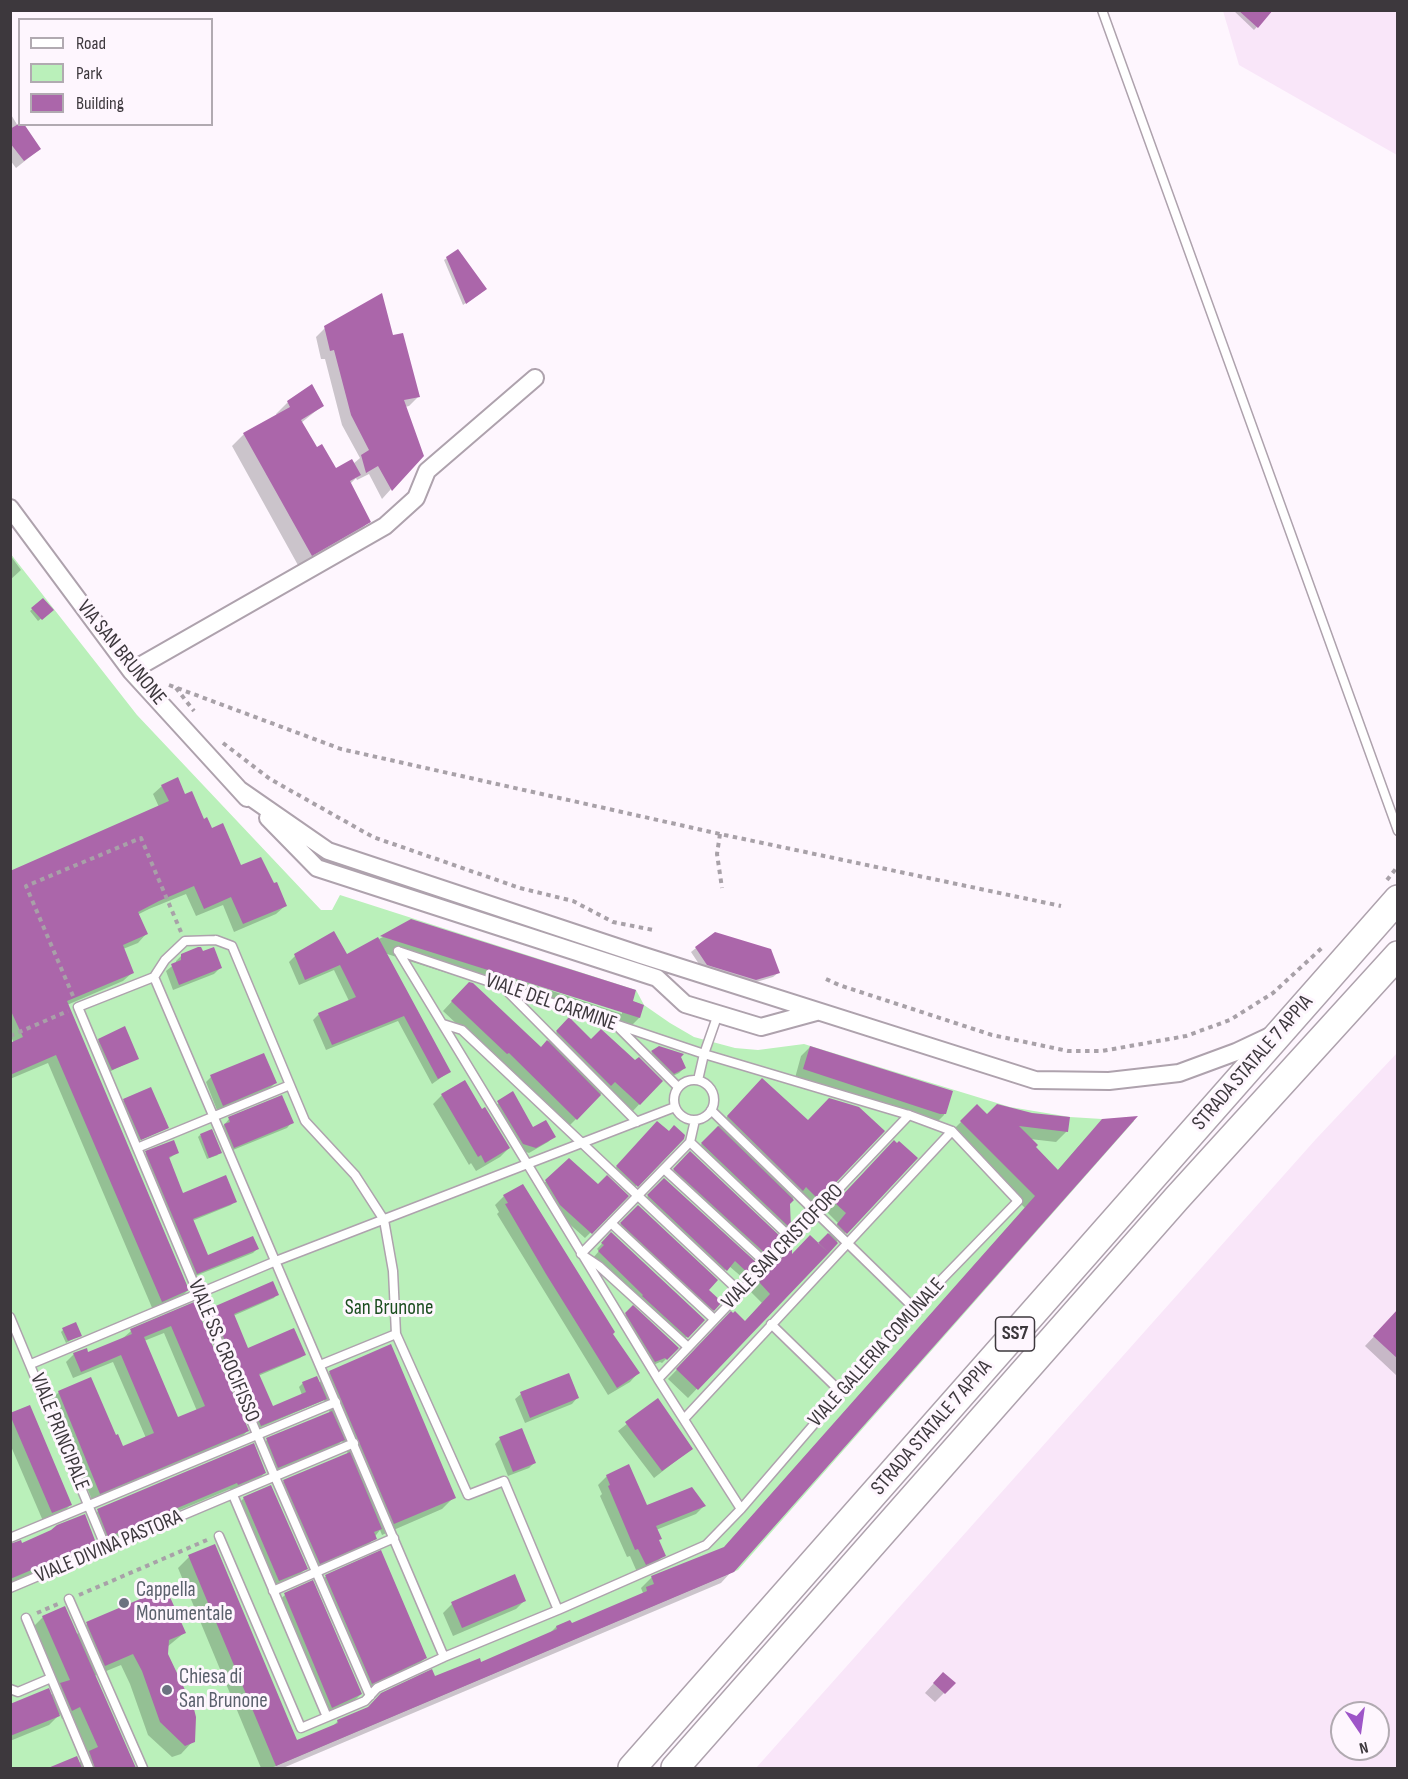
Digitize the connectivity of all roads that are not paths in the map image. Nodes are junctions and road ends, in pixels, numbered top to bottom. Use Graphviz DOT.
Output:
graph roads {
  1 [pos="1102,10"];
  2 [pos="535,378"];
  3 [pos="10,508"];
  4 [pos="131,671"];
  5 [pos="240,790"];
  6 [pos="1398,831"];
  7 [pos="1389,893"];
  8 [pos="1398,955"];
  9 [pos="154,977"];
  10 [pos="501,985"];
  11 [pos="816,1011"];
  12 [pos="718,1014"];
  13 [pos="442,1024"];
  14 [pos="618,1026"];
  15 [pos="1282,1030"];
  16 [pos="704,1054"];
  17 [pos="698,1080"];
  18 [pos="290,1085"];
  19 [pos="678,1087"];
  20 [pos="675,1107"];
  21 [pos="711,1110"];
  22 [pos="909,1115"];
  23 [pos="214,1116"];
  24 [pos="695,1120"];
  25 [pos="637,1122"];
  26 [pos="952,1131"];
  27 [pos="690,1142"];
  28 [pos="582,1143"];
  29 [pos="137,1148"];
  30 [pos="527,1164"];
  31 [pos="664,1169"];
  32 [pos="638,1196"];
  33 [pos="816,1211"];
  34 [pos="384,1220"];
  35 [pos="611,1223"];
  36 [pos="791,1238"];
  37 [pos="848,1242"];
  38 [pos="581,1254"];
  39 [pos="276,1261"];
  40 [pos="767,1264"];
  41 [pos="740,1292"];
  42 [pos="199,1293"];
  43 [pos="914,1308"];
  44 [pos="10,1317"];
  45 [pos="714,1319"];
  46 [pos="771,1324"];
  47 [pos="396,1334"];
  48 [pos="688,1347"];
  49 [pos="31,1364"];
  50 [pos="320,1365"];
  51 [pos="658,1379"];
  52 [pos="841,1392"];
  53 [pos="336,1402"];
  54 [pos="684,1419"];
  55 [pos="258,1435"];
  56 [pos="354,1443"];
  57 [pos="275,1477"];
  58 [pos="233,1495"];
  59 [pos="89,1506"];
  60 [pos="741,1509"];
  61 [pos="219,1536"];
  62 [pos="10,1538"];
  63 [pos="394,1538"];
  64 [pos="106,1548"];
  65 [pos="316,1572"];
  66 [pos="10,1588"];
  67 [pos="273,1591"];
  68 [pos="69,1599"];
  69 [pos="558,1610"];
  70 [pos="26,1618"];
  71 [pos="444,1656"];
  72 [pos="51,1678"];
  73 [pos="10,1689"];
  74 [pos="370,1696"];
  75 [pos="327,1717"];
  76 [pos="89,1768"];
  77 [pos="143,1768"];
  78 [pos="633,1768"];
  79 [pos="675,1768"];
  1 -- 6 [label="lane"];
  2 -- 4 [label="street"];
  3 -- 4 [label="street, VIA SAN BRUNONE"];
  4 -- 5 [label="street, VIA SAN BRUNONE"];
  5 -- 11 [label="street"];
  5 -- 12 [label="street"];
  7 -- 15 [label="highway, STRADA STATALE 7 APPIA / SS7"];
  8 -- 79 [label="highway, STRADA STATALE 7 APPIA / SS7"];
  9 -- 18 [label="lane"];
  9 -- 23 [label="lane"];
  9 -- 29 [label="lane, VIALE SS. CROCIFISSO"];
  10 -- 13 [label="lane, VIALE DEL CARMINE"];
  10 -- 14 [label="lane, VIALE DEL CARMINE"];
  10 -- 25 [label="lane"];
  11 -- 12 [label="street"];
  11 -- 15 [label="street"];
  12 -- 16 [label="lane"];
  13 -- 28 [label="lane"];
  13 -- 30 [label="lane"];
  14 -- 16 [label="lane, VIALE DEL CARMINE"];
  14 -- 19 [label="lane"];
  15 -- 78 [label="highway, STRADA STATALE 7 APPIA / SS7"];
  16 -- 17 [label="lane"];
  16 -- 22 [label="lane, VIALE DEL CARMINE"];
  17 -- 19 [label="lane"];
  17 -- 21 [label="lane"];
  18 -- 23 [label="lane"];
  18 -- 34 [label="lane"];
  19 -- 20 [label="lane"];
  20 -- 24 [label="lane"];
  20 -- 25 [label="lane"];
  21 -- 24 [label="lane"];
  21 -- 33 [label="lane"];
  22 -- 26 [label="lane, VIALE DEL CARMINE"];
  22 -- 33 [label="lane, VIALE SAN CRISTOFORO"];
  23 -- 29 [label="lane"];
  23 -- 39 [label="lane"];
  24 -- 27 [label="lane"];
  25 -- 28 [label="lane"];
  26 -- 37 [label="lane"];
  26 -- 43 [label="lane, VIALE GALLERIA COMUNALE"];
  27 -- 31 [label="lane"];
  27 -- 36 [label="lane"];
  28 -- 30 [label="lane"];
  28 -- 32 [label="lane"];
  29 -- 42 [label="lane, VIALE SS. CROCIFISSO"];
  30 -- 34 [label="lane"];
  30 -- 38 [label="lane"];
  31 -- 32 [label="lane"];
  31 -- 40 [label="lane"];
  32 -- 35 [label="lane"];
  32 -- 41 [label="lane"];
  33 -- 36 [label="lane, VIALE SAN CRISTOFORO"];
  33 -- 37 [label="lane"];
  34 -- 39 [label="lane"];
  34 -- 47 [label="lane"];
  35 -- 38 [label="lane"];
  35 -- 45 [label="lane"];
  36 -- 40 [label="lane, VIALE SAN CRISTOFORO"];
  37 -- 43 [label="lane"];
  37 -- 46 [label="lane"];
  38 -- 48 [label="lane"];
  38 -- 51 [label="lane"];
  39 -- 42 [label="lane"];
  39 -- 50 [label="lane"];
  40 -- 41 [label="lane, VIALE SAN CRISTOFORO"];
  41 -- 45 [label="lane, VIALE SAN CRISTOFORO"];
  42 -- 49 [label="lane"];
  42 -- 55 [label="lane, VIALE SS. CROCIFISSO"];
  43 -- 52 [label="lane, VIALE GALLERIA COMUNALE"];
  44 -- 49 [label="lane, VIALE PRINCIPALE"];
  45 -- 48 [label="lane, VIALE SAN CRISTOFORO"];
  46 -- 52 [label="lane"];
  46 -- 54 [label="lane"];
  47 -- 50 [label="lane"];
  47 -- 69 [label="lane"];
  48 -- 51 [label="lane, VIALE SAN CRISTOFORO"];
  49 -- 59 [label="lane, VIALE PRINCIPALE"];
  50 -- 53 [label="lane"];
  51 -- 54 [label="lane"];
  52 -- 60 [label="lane, VIALE GALLERIA COMUNALE"];
  53 -- 55 [label="lane"];
  53 -- 56 [label="lane"];
  54 -- 60 [label="lane"];
  55 -- 57 [label="lane, VIALE SS. CROCIFISSO"];
  55 -- 59 [label="lane"];
  56 -- 57 [label="lane, VIALE DIVINA PASTORA"];
  56 -- 63 [label="lane"];
  57 -- 58 [label="lane, VIALE DIVINA PASTORA"];
  57 -- 65 [label="lane, VIALE SS. CROCIFISSO"];
  58 -- 64 [label="lane, VIALE DIVINA PASTORA"];
  58 -- 67 [label="lane"];
  59 -- 62 [label="lane"];
  59 -- 64 [label="lane, VIALE PRINCIPALE"];
  60 -- 69 [label="lane, VIALE GALLERIA COMUNALE"];
  61 -- 75 [label="lane, VIALE GALLERIA COMUNALE"];
  63 -- 65 [label="lane"];
  63 -- 71 [label="lane"];
  64 -- 66 [label="lane, VIALE DIVINA PASTORA"];
  65 -- 67 [label="lane"];
  65 -- 74 [label="lane, VIALE SS. CROCIFISSO"];
  67 -- 75 [label="lane"];
  68 -- 77 [label="lane"];
  69 -- 71 [label="lane, VIALE GALLERIA COMUNALE"];
  70 -- 72 [label="lane"];
  71 -- 74 [label="lane, VIALE GALLERIA COMUNALE"];
  72 -- 73 [label="lane"];
  72 -- 76 [label="lane"];
  74 -- 75 [label="lane, VIALE GALLERIA COMUNALE"];
}
